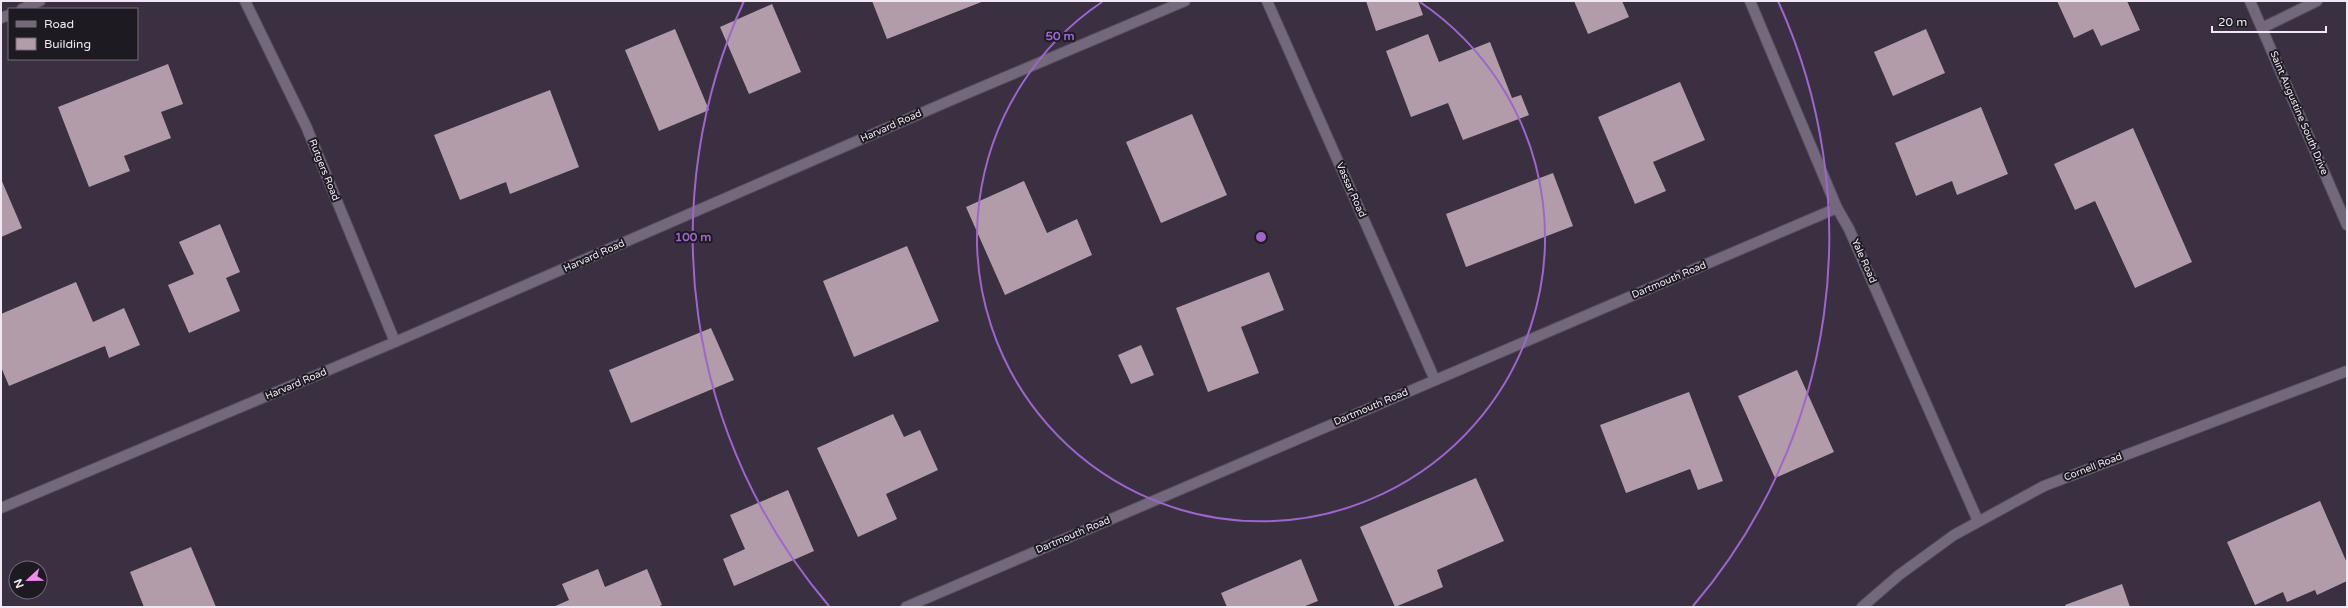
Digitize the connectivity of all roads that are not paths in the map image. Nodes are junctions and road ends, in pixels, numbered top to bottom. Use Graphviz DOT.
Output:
graph roads {
  1 [pos="40,1"];
  2 [pos="246,1"];
  3 [pos="1186,1"];
  4 [pos="1267,1"];
  5 [pos="1750,1"];
  6 [pos="2250,1"];
  7 [pos="2317,1"];
  8 [pos="24,8"];
  9 [pos="2262,28"];
  10 [pos="1837,208"];
  11 [pos="2347,225"];
  12 [pos="395,342"];
  13 [pos="2347,372"];
  14 [pos="1434,380"];
  15 [pos="1,508"];
  16 [pos="1978,521"];
  17 [pos="906,607"];
  18 [pos="1862,607"];
  1 -- 8 [label="street"];
  2 -- 12 [label="street, Rutgers Road"];
  3 -- 12 [label="street, Harvard Road"];
  4 -- 14 [label="street, Vassar Road"];
  5 -- 10 [label="street, Yale Road"];
  6 -- 9 [label="street, Saint Augustine South Drive"];
  7 -- 9 [label="street"];
  9 -- 11 [label="street, Saint Augustine South Drive"];
  10 -- 14 [label="street, Dartmouth Road"];
  10 -- 16 [label="street, Yale Road"];
  12 -- 15 [label="street, Harvard Road"];
  13 -- 16 [label="street, Cornell Road"];
  14 -- 17 [label="street, Dartmouth Road"];
  16 -- 18 [label="street, Cornell Road"];
}
